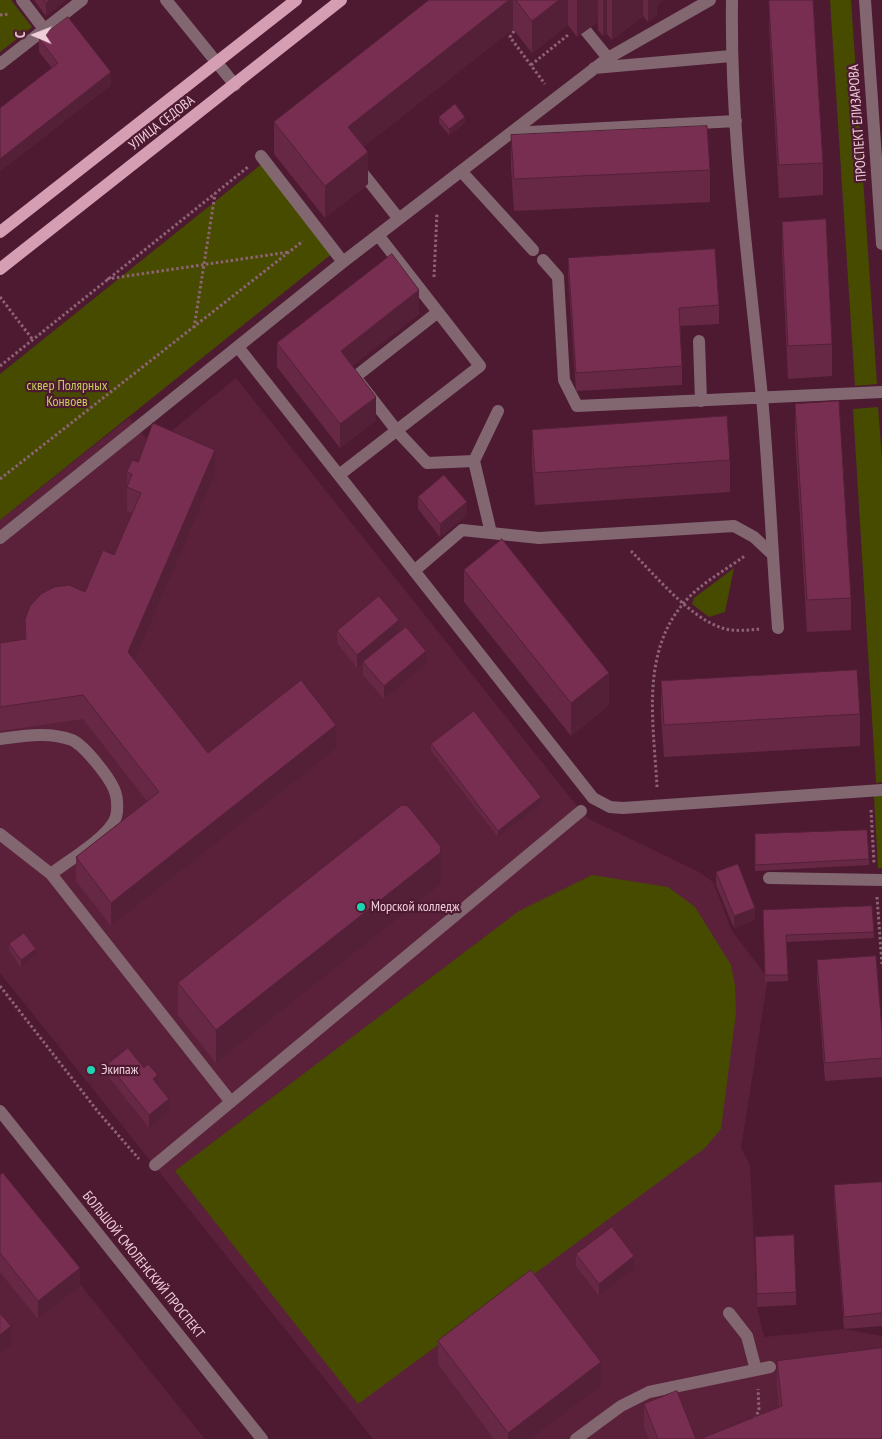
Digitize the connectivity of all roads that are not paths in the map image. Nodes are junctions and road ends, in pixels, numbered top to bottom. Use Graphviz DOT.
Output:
graph roads {
  1 [pos="22,0"];
  2 [pos="82,0"];
  3 [pos="166,0"];
  4 [pos="296,0"];
  5 [pos="341,0"];
  6 [pos="710,0"];
  7 [pos="732,0"];
  8 [pos="865,0"];
  9 [pos="44,29"];
  10 [pos="579,31"];
  11 [pos="731,56"];
  12 [pos="608,58"];
  13 [pos="217,62"];
  14 [pos="0,64"];
  15 [pos="594,68"];
  16 [pos="235,85"];
  17 [pos="736,121"];
  18 [pos="510,133"];
  19 [pos="261,156"];
  20 [pos="352,159"];
  21 [pos="461,171"];
  22 [pos="399,219"];
  23 [pos="0,232"];
  24 [pos="378,235"];
  25 [pos="882,244"];
  26 [pos="533,250"];
  27 [pos="543,260"];
  28 [pos="343,262"];
  29 [pos="0,269"];
  30 [pos="436,308"];
  31 [pos="699,341"];
  32 [pos="238,347"];
  33 [pos="882,392"];
  34 [pos="762,399"];
  35 [pos="701,402"];
  36 [pos="498,411"];
  37 [pos="397,431"];
  38 [pos="474,461"];
  39 [pos="339,475"];
  40 [pos="491,533"];
  41 [pos="0,538"];
  42 [pos="773,555"];
  43 [pos="414,570"];
  44 [pos="778,628"];
  45 [pos="0,739"];
  46 [pos="882,790"];
  47 [pos="580,811"];
  48 [pos="0,834"];
  49 [pos="51,874"];
  50 [pos="769,878"];
  51 [pos="882,880"];
  52 [pos="231,1102"];
  53 [pos="0,1111"];
  54 [pos="155,1165"];
  55 [pos="728,1313"];
  56 [pos="770,1367"];
  57 [pos="756,1370"];
  58 [pos="262,1439"];
  59 [pos="576,1439"];
  1 -- 9 [label="street"];
  2 -- 9 [label="street"];
  3 -- 13 [label="street"];
  4 -- 13 [label="main road, УЛИЦА СЕДОВА"];
  5 -- 16 [label="main road, УЛИЦА СЕДОВА"];
  6 -- 12 [label="street"];
  7 -- 11 [label="street"];
  8 -- 25 [label="street, ПРОСПЕКТ ЕЛИЗАРОВА"];
  9 -- 14 [label="street"];
  10 -- 12 [label="street"];
  11 -- 15 [label="street"];
  11 -- 17 [label="street"];
  12 -- 15 [label="street"];
  13 -- 16 [label="street"];
  13 -- 23 [label="main road, УЛИЦА СЕДОВА"];
  15 -- 18 [label="street"];
  16 -- 29 [label="main road, УЛИЦА СЕДОВА"];
  17 -- 18 [label="street"];
  17 -- 34 [label="street"];
  18 -- 21 [label="street"];
  19 -- 28 [label="street"];
  20 -- 22 [label="street"];
  21 -- 22 [label="street"];
  21 -- 26 [label="street"];
  22 -- 24 [label="street"];
  24 -- 28 [label="street"];
  24 -- 30 [label="street"];
  27 -- 35 [label="street"];
  28 -- 32 [label="street"];
  30 -- 37 [label="street"];
  30 -- 37 [label="street"];
  31 -- 35 [label="street"];
  32 -- 39 [label="street"];
  32 -- 41 [label="street"];
  33 -- 34 [label="street"];
  34 -- 35 [label="street"];
  34 -- 42 [label="street"];
  36 -- 38 [label="street"];
  37 -- 38 [label="street"];
  37 -- 39 [label="street"];
  38 -- 40 [label="street"];
  39 -- 43 [label="street"];
  40 -- 42 [label="street"];
  40 -- 43 [label="street"];
  42 -- 44 [label="street"];
  43 -- 46 [label="street"];
  45 -- 49 [label="street"];
  47 -- 52 [label="street"];
  48 -- 49 [label="street"];
  49 -- 52 [label="street"];
  50 -- 51 [label="street"];
  52 -- 54 [label="street"];
  53 -- 58 [label="street, БОЛЬШОЙ СМОЛЕНСКИЙ ПРОСПЕКТ"];
  55 -- 57 [label="street"];
  56 -- 57 [label="street"];
  57 -- 59 [label="street"];
}
